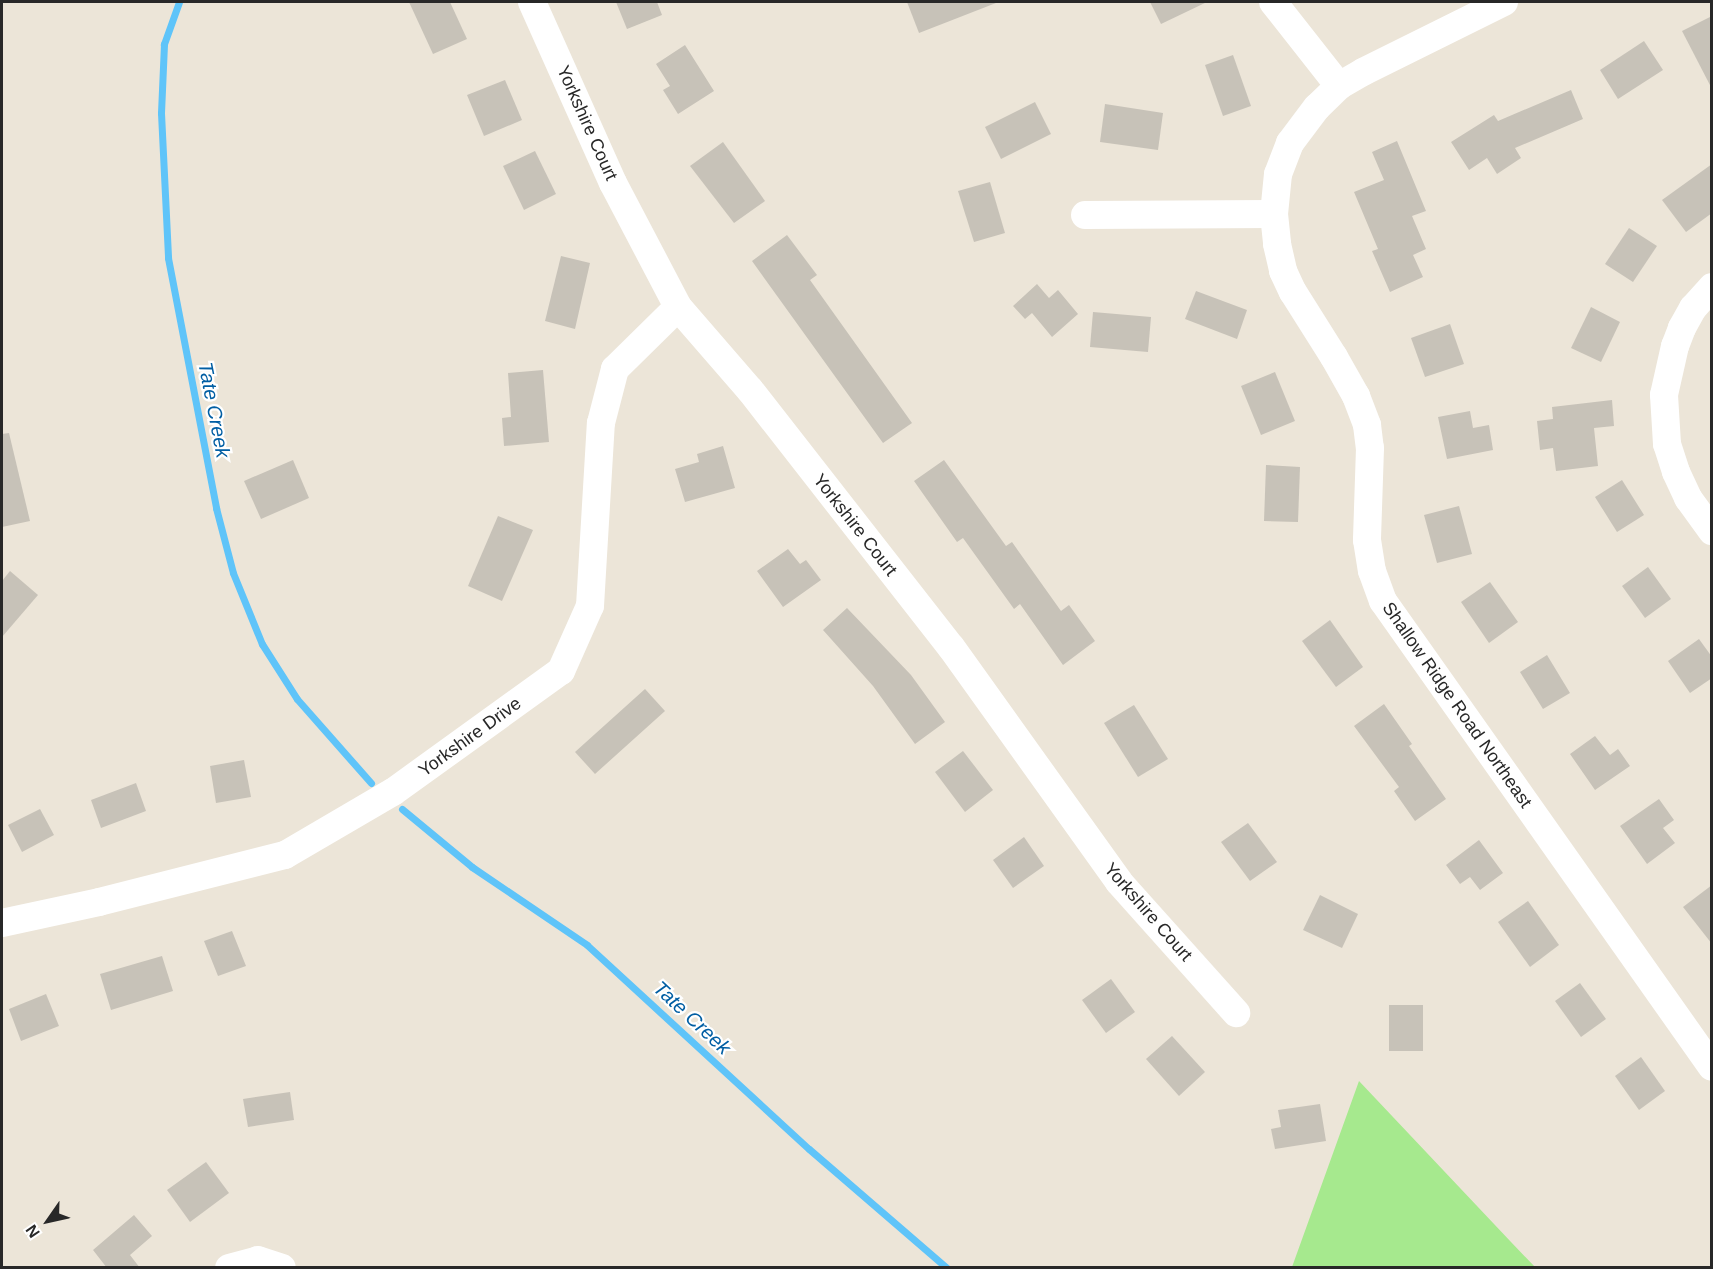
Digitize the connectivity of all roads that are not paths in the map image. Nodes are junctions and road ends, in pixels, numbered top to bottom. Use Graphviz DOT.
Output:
graph roads {
  1 [pos="532,2"];
  2 [pos="1273,2"];
  3 [pos="1504,2"];
  4 [pos="1339,86"];
  5 [pos="1274,214"];
  6 [pos="1085,215"];
  7 [pos="1712,287"];
  8 [pos="678,307"];
  9 [pos="1712,531"];
  10 [pos="2,923"];
  11 [pos="1236,1012"];
  12 [pos="1712,1067"];
  13 [pos="229,1268"];
  14 [pos="282,1268"];
  1 -- 8 [label="street, Yorkshire Court"];
  2 -- 4 [label="street"];
  3 -- 4 [label="street, Shallow Ridge Road Northeast"];
  4 -- 5 [label="street, Shallow Ridge Road Northeast"];
  5 -- 6 [label="street"];
  5 -- 12 [label="street, Shallow Ridge Road Northeast"];
  7 -- 9 [label="street"];
  8 -- 10 [label="street, Yorkshire Drive"];
  8 -- 11 [label="street, Yorkshire Court"];
  13 -- 14 [label="street"];
}
